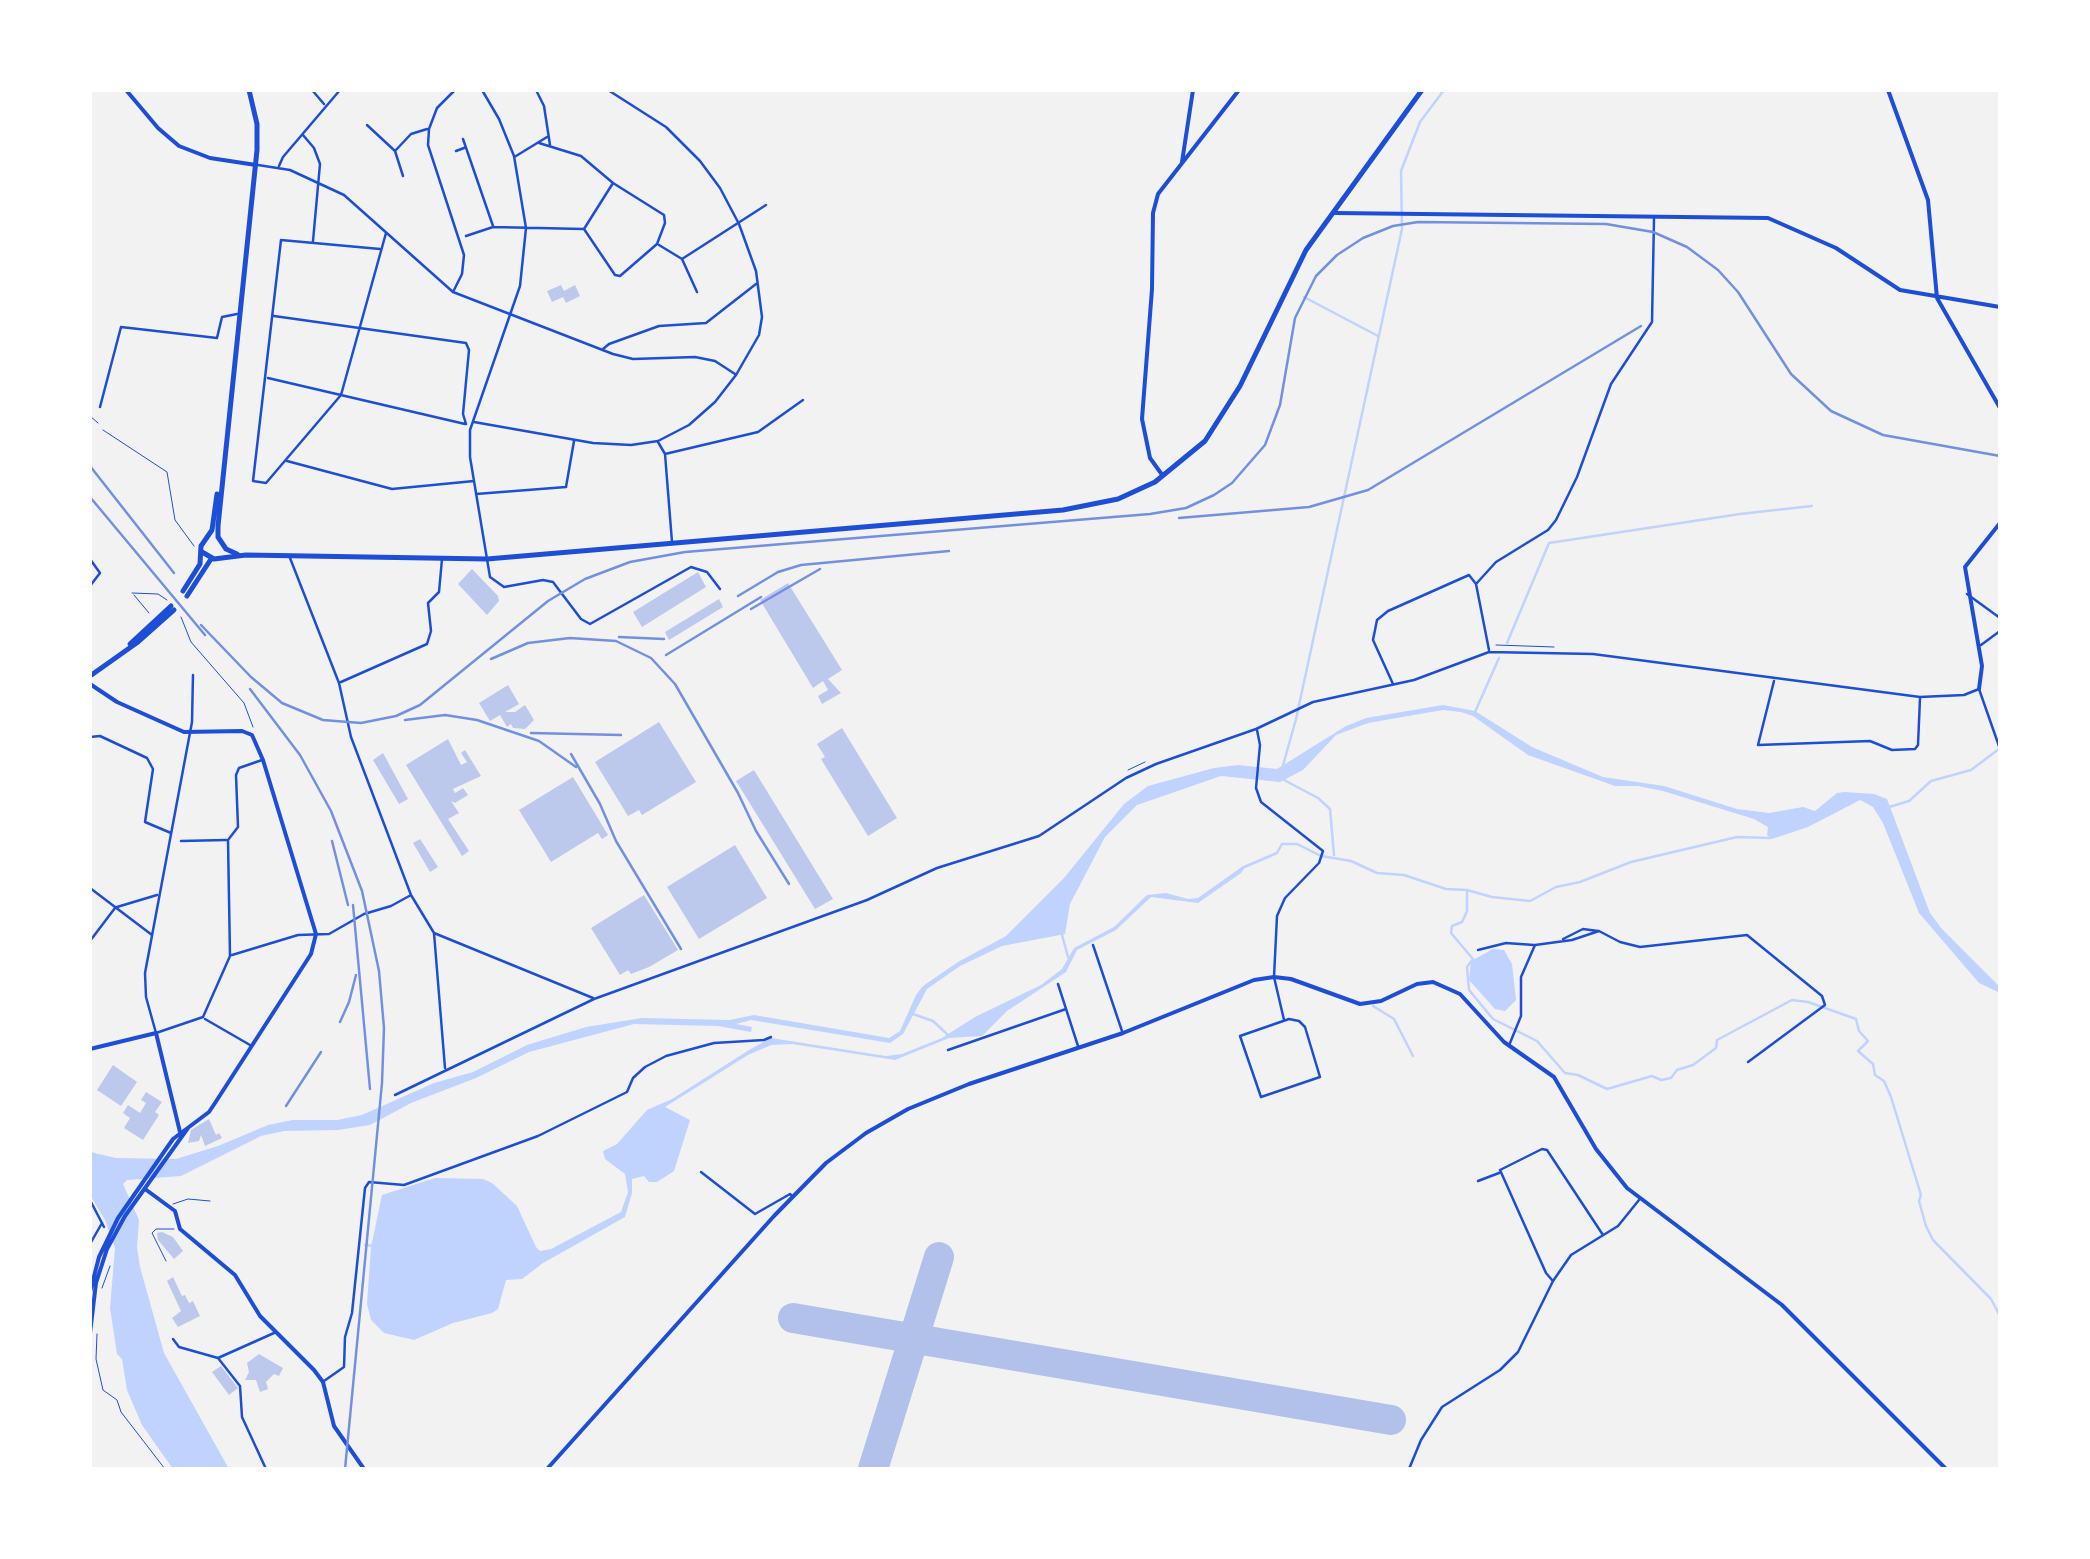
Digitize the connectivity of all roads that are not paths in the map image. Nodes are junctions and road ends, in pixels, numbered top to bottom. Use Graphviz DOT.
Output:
graph roads {
  1 [pos="126,90"];
  2 [pos="249,90"];
  3 [pos="312,90"];
  4 [pos="340,90"];
  5 [pos="456,90"];
  6 [pos="482,90"];
  7 [pos="536,90"];
  8 [pos="608,90"];
  9 [pos="624,90"];
  10 [pos="1193,90"];
  11 [pos="1239,90"];
  12 [pos="1422,90"];
  13 [pos="1888,90"];
  14 [pos="621,97"];
  15 [pos="326,106"];
  16 [pos="367,125"];
  17 [pos="429,129"];
  18 [pos="302,134"];
  19 [pos="549,135"];
  20 [pos="462,139"];
  21 [pos="539,143"];
  22 [pos="550,146"];
  23 [pos="466,148"];
  24 [pos="395,151"];
  25 [pos="456,151"];
  26 [pos="514,156"];
  27 [pos="1182,162"];
  28 [pos="256,165"];
  29 [pos="279,167"];
  30 [pos="403,176"];
  31 [pos="319,182"];
  32 [pos="613,182"];
  33 [pos="766,205"];
  34 [pos="1332,212"];
  35 [pos="1654,215"];
  36 [pos="739,224"];
  37 [pos="493,227"];
  38 [pos="526,228"];
  39 [pos="584,228"];
  40 [pos="386,233"];
  41 [pos="466,236"];
  42 [pos="313,241"];
  43 [pos="657,244"];
  44 [pos="380,249"];
  45 [pos="682,259"];
  46 [pos="758,284"];
  47 [pos="453,292"];
  48 [pos="697,292"];
  49 [pos="1936,298"];
  50 [pos="2000,307"];
  51 [pos="238,314"];
  52 [pos="511,315"];
  53 [pos="272,316"];
  54 [pos="360,327"];
  55 [pos="602,350"];
  56 [pos="736,375"];
  57 [pos="266,377"];
  58 [pos="342,395"];
  59 [pos="803,400"];
  60 [pos="90,406"];
  61 [pos="100,406"];
  62 [pos="2000,408"];
  63 [pos="90,416"];
  64 [pos="98,423"];
  65 [pos="470,424"];
  66 [pos="574,440"];
  67 [pos="658,441"];
  68 [pos="665,454"];
  69 [pos="285,460"];
  70 [pos="223,461"];
  71 [pos="1163,476"];
  72 [pos="474,481"];
  73 [pos="476,494"];
  74 [pos="2000,523"];
  75 [pos="209,536"];
  76 [pos="218,537"];
  77 [pos="672,544"];
  78 [pos="224,546"];
  79 [pos="202,552"];
  80 [pos="246,555"];
  81 [pos="288,556"];
  82 [pos="90,559"];
  83 [pos="214,559"];
  84 [pos="442,559"];
  85 [pos="487,559"];
  86 [pos="1476,584"];
  87 [pos="90,586"];
  88 [pos="720,589"];
  89 [pos="1967,594"];
  90 [pos="172,608"];
  91 [pos="2000,618"];
  92 [pos="2000,631"];
  93 [pos="1980,646"];
  94 [pos="1489,652"];
  95 [pos="193,675"];
  96 [pos="90,676"];
  97 [pos="1774,678"];
  98 [pos="339,682"];
  99 [pos="90,684"];
  100 [pos="1393,686"];
  101 [pos="1980,688"];
  102 [pos="1920,697"];
  103 [pos="1256,729"];
  104 [pos="190,734"];
  105 [pos="90,737"];
  106 [pos="1999,747"];
  107 [pos="263,760"];
  108 [pos="171,834"];
  109 [pos="228,840"];
  110 [pos="181,842"];
  111 [pos="90,888"];
  112 [pos="411,895"];
  113 [pos="160,896"];
  114 [pos="116,907"];
  115 [pos="434,933"];
  116 [pos="316,934"];
  117 [pos="152,935"];
  118 [pos="90,941"];
  119 [pos="1093,945"];
  120 [pos="1535,945"];
  121 [pos="1478,950"];
  122 [pos="230,956"];
  123 [pos="1274,977"];
  124 [pos="1058,984"];
  125 [pos="594,999"];
  126 [pos="1066,1009"];
  127 [pos="204,1017"];
  128 [pos="1284,1020"];
  129 [pos="156,1032"];
  130 [pos="1123,1032"];
  131 [pos="771,1036"];
  132 [pos="251,1046"];
  133 [pos="1508,1046"];
  134 [pos="90,1048"];
  135 [pos="1078,1048"];
  136 [pos="948,1050"];
  137 [pos="1748,1062"];
  138 [pos="445,1070"];
  139 [pos="395,1096"];
  140 [pos="191,1124"];
  141 [pos="180,1132"];
  142 [pos="176,1140"];
  143 [pos="700,1172"];
  144 [pos="1499,1172"];
  145 [pos="1478,1181"];
  146 [pos="144,1185"];
  147 [pos="793,1197"];
  148 [pos="90,1200"];
  149 [pos="1639,1200"];
  150 [pos="210,1201"];
  151 [pos="170,1207"];
  152 [pos="1602,1234"];
  153 [pos="90,1244"];
  154 [pos="105,1253"];
  155 [pos="1554,1281"];
  156 [pos="90,1292"];
  157 [pos="93,1332"];
  158 [pos="275,1332"];
  159 [pos="173,1339"];
  160 [pos="218,1358"];
  161 [pos="323,1382"];
  162 [pos="266,1469"];
  163 [pos="364,1469"];
  164 [pos="547,1469"];
  165 [pos="1410,1469"];
  166 [pos="1946,1469"];
  1 -- 28 [label="street"];
  2 -- 28 [label="main road"];
  3 -- 15 [label="street"];
  4 -- 15 [label="street"];
  5 -- 17 [label="street"];
  6 -- 26 [label="street"];
  7 -- 19 [label="street"];
  8 -- 14 [label="street"];
  9 -- 14 [label="street"];
  10 -- 27 [label="street"];
  11 -- 27 [label="street"];
  12 -- 34 [label="main road"];
  13 -- 49 [label="street"];
  14 -- 36 [label="street"];
  15 -- 18 [label="street"];
  16 -- 24 [label="street"];
  17 -- 24 [label="street"];
  17 -- 47 [label="street"];
  18 -- 29 [label="street"];
  18 -- 31 [label="street"];
  19 -- 21 [label="street"];
  19 -- 22 [label="street"];
  20 -- 23 [label="street"];
  21 -- 22 [label="street"];
  21 -- 26 [label="street"];
  22 -- 32 [label="street"];
  23 -- 25 [label="street"];
  23 -- 37 [label="street"];
  24 -- 30 [label="street"];
  26 -- 38 [label="street"];
  27 -- 71 [label="street"];
  28 -- 29 [label="street"];
  28 -- 51 [label="main road"];
  29 -- 31 [label="street"];
  31 -- 40 [label="street"];
  31 -- 42 [label="street"];
  32 -- 39 [label="street"];
  32 -- 43 [label="street"];
  33 -- 36 [label="street"];
  34 -- 35 [label="street"];
  34 -- 71 [label="main road"];
  35 -- 49 [label="street"];
  35 -- 86 [label="street"];
  36 -- 45 [label="street"];
  36 -- 46 [label="street"];
  37 -- 38 [label="street"];
  37 -- 41 [label="street"];
  38 -- 39 [label="street"];
  38 -- 52 [label="street"];
  39 -- 43 [label="street"];
  40 -- 44 [label="street"];
  40 -- 47 [label="street"];
  42 -- 44 [label="street"];
  42 -- 53 [label="street"];
  43 -- 45 [label="street"];
  44 -- 54 [label="street"];
  45 -- 48 [label="street"];
  46 -- 55 [label="street"];
  46 -- 56 [label="street"];
  47 -- 52 [label="street"];
  49 -- 50 [label="street"];
  49 -- 62 [label="street"];
  51 -- 61 [label="street"];
  51 -- 70 [label="main road"];
  52 -- 55 [label="street"];
  52 -- 65 [label="street"];
  53 -- 54 [label="street"];
  53 -- 57 [label="street"];
  54 -- 58 [label="street"];
  54 -- 65 [label="street"];
  55 -- 56 [label="street"];
  56 -- 67 [label="street"];
  57 -- 58 [label="street"];
  57 -- 69 [label="street"];
  58 -- 65 [label="street"];
  58 -- 69 [label="street"];
  59 -- 68 [label="street"];
  60 -- 61 [label="lane"];
  63 -- 64 [label="lane"];
  65 -- 66 [label="street"];
  65 -- 72 [label="street"];
  66 -- 67 [label="street"];
  66 -- 73 [label="street"];
  67 -- 68 [label="street"];
  68 -- 77 [label="street"];
  69 -- 72 [label="street"];
  70 -- 75 [label="main road"];
  70 -- 76 [label="main road"];
  71 -- 77 [label="main road"];
  72 -- 73 [label="street"];
  73 -- 85 [label="street"];
  74 -- 89 [label="street"];
  75 -- 76 [label="main road"];
  75 -- 79 [label="main road"];
  76 -- 78 [label="main road"];
  77 -- 85 [label="main road"];
  78 -- 80 [label="main road"];
  78 -- 83 [label="main road"];
  79 -- 83 [label="main road"];
  79 -- 83 [label="main road"];
  80 -- 81 [label="main road"];
  80 -- 83 [label="main road"];
  81 -- 84 [label="main road"];
  81 -- 98 [label="street"];
  82 -- 87 [label="street"];
  84 -- 85 [label="main road"];
  84 -- 98 [label="street"];
  85 -- 88 [label="street"];
  86 -- 94 [label="street"];
  86 -- 100 [label="street"];
  89 -- 91 [label="street"];
  89 -- 93 [label="street"];
  90 -- 96 [label="main road"];
  92 -- 93 [label="street"];
  93 -- 101 [label="street"];
  94 -- 97 [label="street"];
  94 -- 100 [label="street"];
  95 -- 104 [label="street"];
  97 -- 102 [label="street"];
  97 -- 102 [label="street"];
  98 -- 112 [label="street"];
  99 -- 104 [label="street"];
  100 -- 103 [label="street"];
  101 -- 102 [label="street"];
  101 -- 106 [label="street"];
  103 -- 123 [label="street"];
  103 -- 125 [label="street"];
  104 -- 107 [label="street"];
  104 -- 108 [label="street"];
  105 -- 108 [label="street"];
  107 -- 109 [label="street"];
  107 -- 116 [label="street"];
  108 -- 113 [label="street"];
  109 -- 110 [label="street"];
  109 -- 122 [label="street"];
  111 -- 114 [label="street"];
  112 -- 115 [label="street"];
  112 -- 116 [label="street"];
  113 -- 114 [label="street"];
  113 -- 117 [label="street"];
  114 -- 117 [label="street"];
  114 -- 118 [label="street"];
  115 -- 125 [label="street"];
  115 -- 138 [label="street"];
  116 -- 122 [label="street"];
  116 -- 132 [label="street"];
  117 -- 129 [label="street"];
  119 -- 130 [label="street"];
  120 -- 121 [label="street"];
  120 -- 133 [label="street"];
  120 -- 137 [label="street"];
  122 -- 127 [label="street"];
  123 -- 128 [label="street"];
  123 -- 130 [label="street"];
  123 -- 133 [label="street"];
  124 -- 126 [label="street"];
  125 -- 138 [label="street"];
  126 -- 135 [label="street"];
  126 -- 136 [label="street"];
  127 -- 129 [label="street"];
  127 -- 132 [label="street"];
  128 -- 128 [label="street"];
  129 -- 134 [label="street"];
  129 -- 141 [label="street"];
  130 -- 135 [label="street"];
  131 -- 161 [label="street"];
  132 -- 140 [label="street"];
  133 -- 149 [label="street"];
  135 -- 147 [label="street"];
  138 -- 139 [label="street"];
  140 -- 141 [label="street"];
  140 -- 142 [label="street"];
  141 -- 142 [label="street"];
  142 -- 146 [label="street"];
  143 -- 147 [label="street"];
  144 -- 145 [label="street"];
  144 -- 152 [label="street"];
  144 -- 155 [label="street"];
  146 -- 151 [label="street"];
  146 -- 154 [label="street"];
  147 -- 164 [label="street"];
  148 -- 153 [label="street"];
  149 -- 152 [label="street"];
  149 -- 166 [label="street"];
  150 -- 151 [label="lane"];
  151 -- 158 [label="street"];
  152 -- 155 [label="street"];
  154 -- 156 [label="street"];
  154 -- 157 [label="street"];
  155 -- 165 [label="street"];
  158 -- 160 [label="street"];
  158 -- 161 [label="street"];
  159 -- 160 [label="street"];
  160 -- 162 [label="street"];
  161 -- 163 [label="street"];
}
